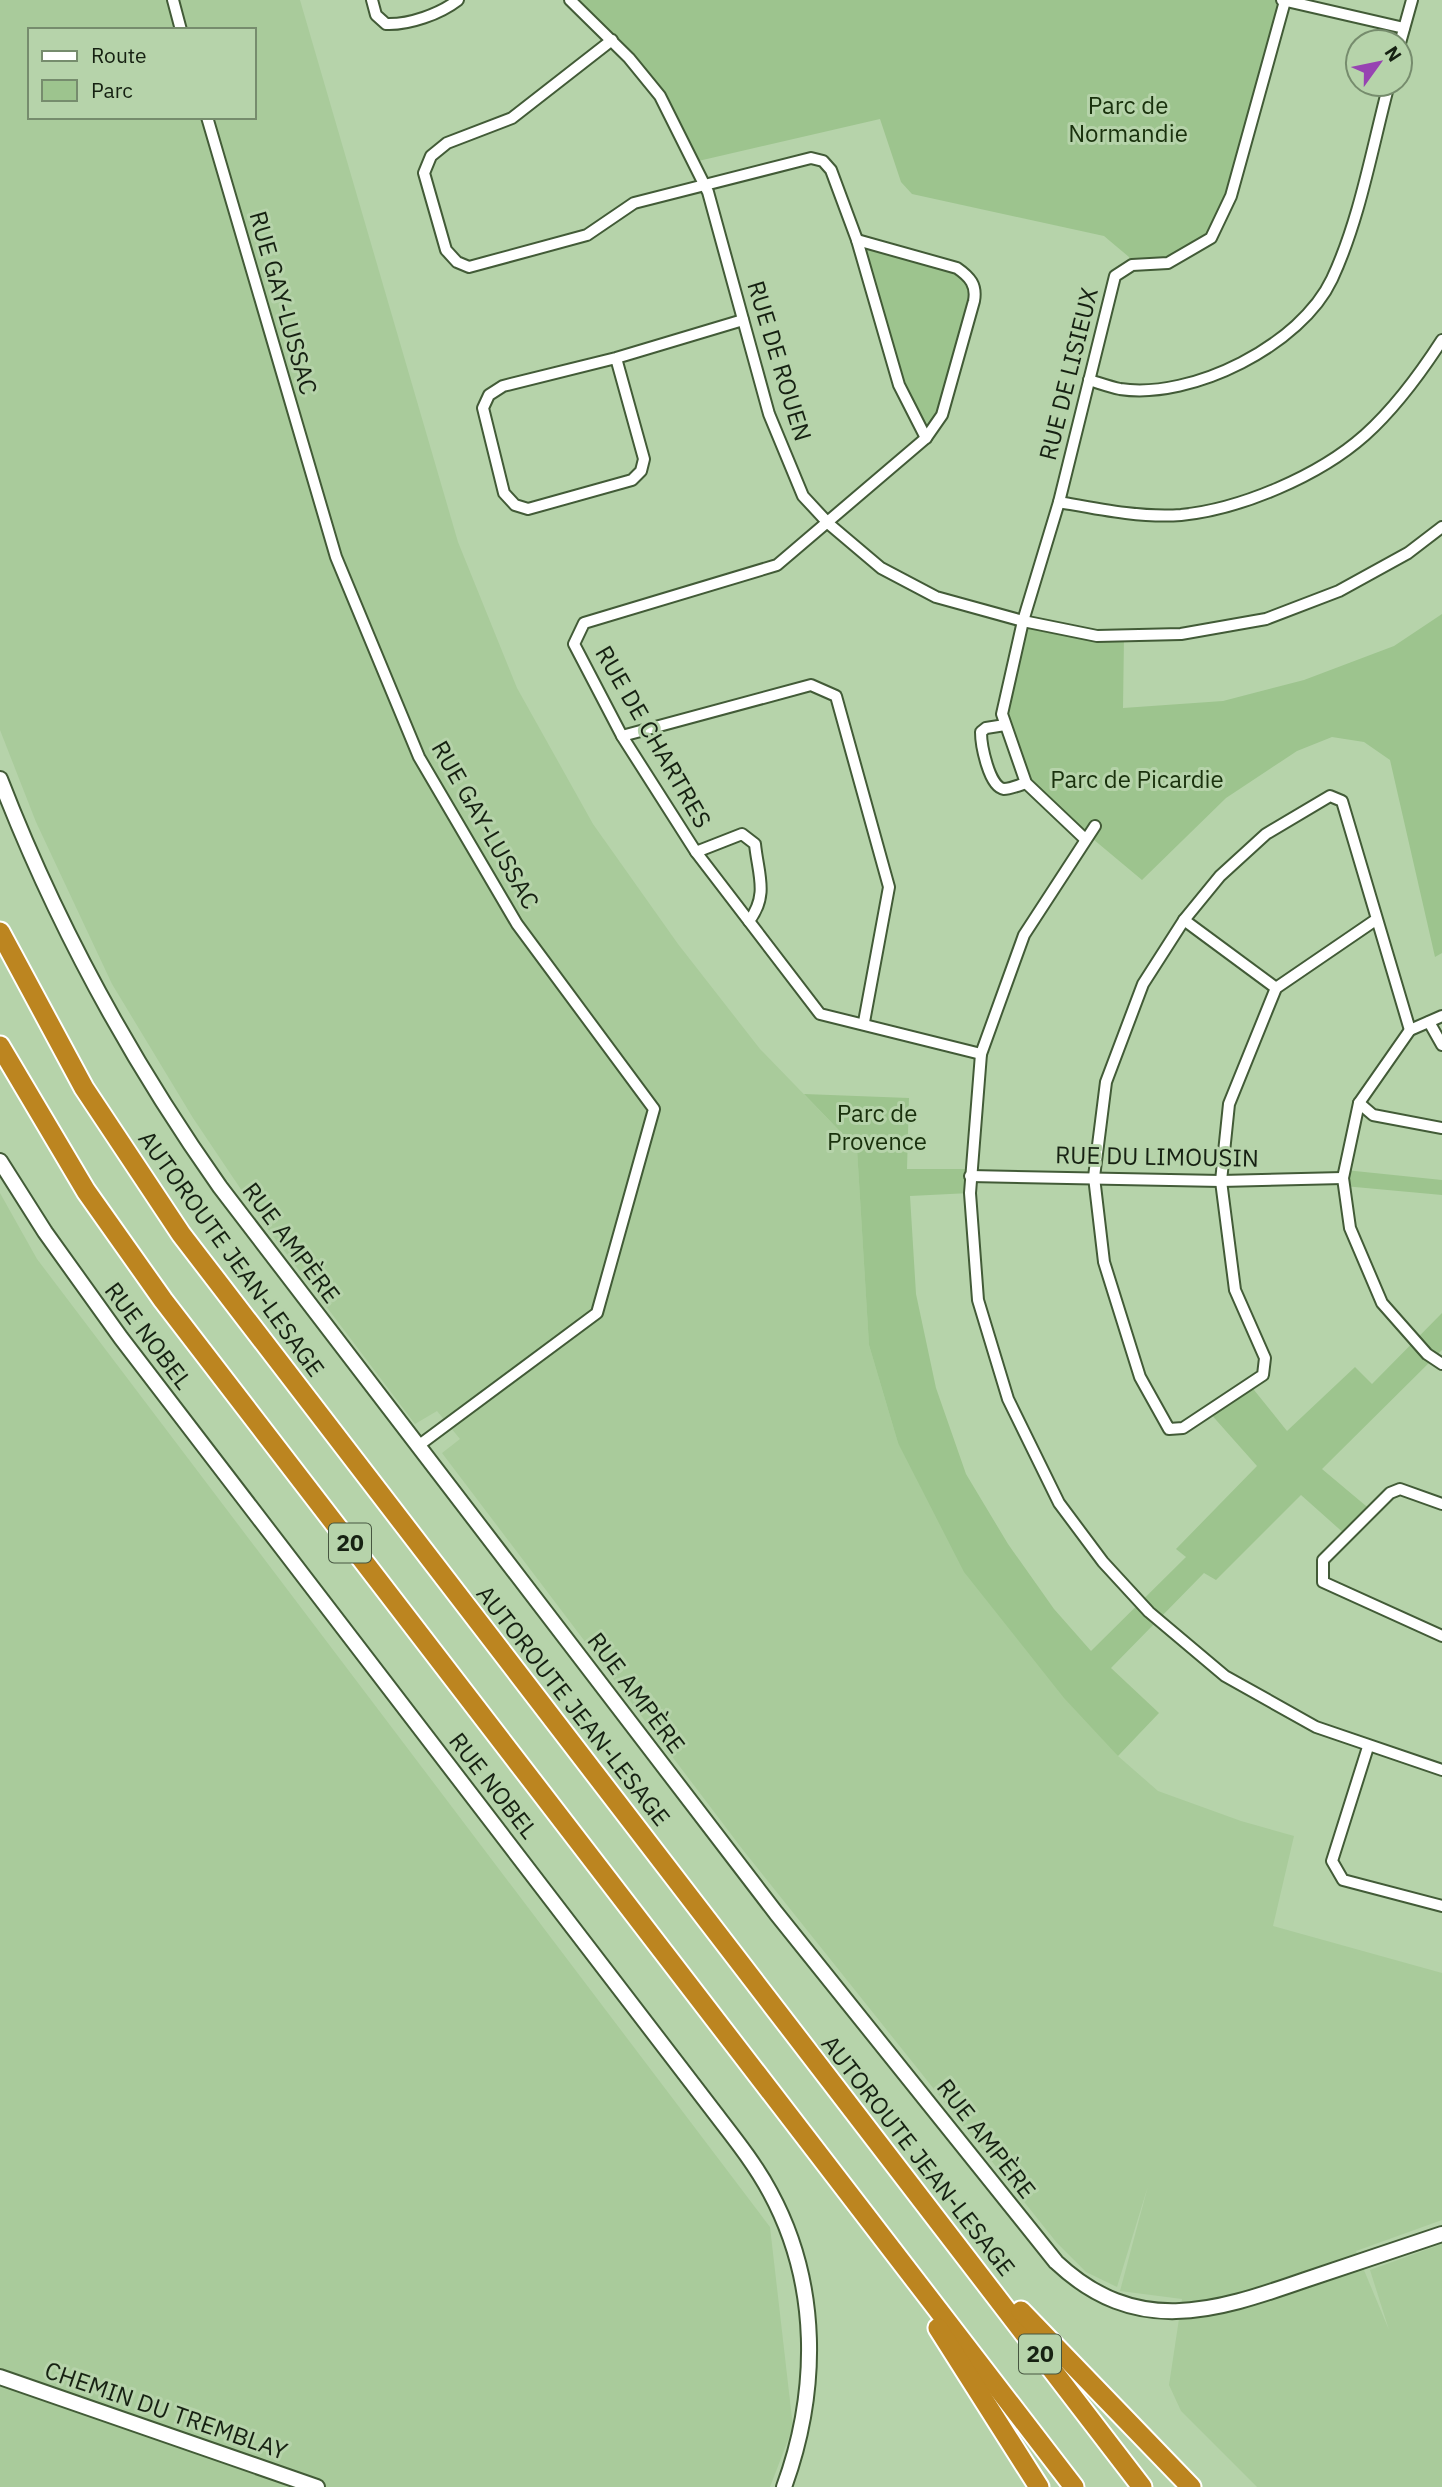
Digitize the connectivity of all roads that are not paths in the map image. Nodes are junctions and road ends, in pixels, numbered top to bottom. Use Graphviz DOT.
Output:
graph roads {
  1 [pos="173,0"];
  2 [pos="372,0"];
  3 [pos="458,0"];
  4 [pos="570,0"];
  5 [pos="1412,0"];
  6 [pos="1283,1"];
  7 [pos="180,28"];
  8 [pos="1404,28"];
  9 [pos="612,40"];
  10 [pos="1385,98"];
  11 [pos="208,119"];
  12 [pos="705,186"];
  13 [pos="857,240"];
  14 [pos="743,320"];
  15 [pos="1442,341"];
  16 [pos="616,358"];
  17 [pos="1089,380"];
  18 [pos="926,438"];
  19 [pos="1059,502"];
  20 [pos="829,524"];
  21 [pos="1442,527"];
  22 [pos="1023,621"];
  23 [pos="1005,725"];
  24 [pos="622,736"];
  25 [pos="0,779"];
  26 [pos="1026,783"];
  27 [pos="1095,826"];
  28 [pos="1085,839"];
  29 [pos="696,852"];
  30 [pos="1377,919"];
  31 [pos="1184,920"];
  32 [pos="749,921"];
  33 [pos="0,932"];
  34 [pos="1276,988"];
  35 [pos="1442,1016"];
  36 [pos="1429,1021"];
  37 [pos="864,1022"];
  38 [pos="1410,1030"];
  39 [pos="1442,1045"];
  40 [pos="0,1046"];
  41 [pos="981,1054"];
  42 [pos="1359,1103"];
  43 [pos="1442,1128"];
  44 [pos="0,1161"];
  45 [pos="971,1176"];
  46 [pos="1094,1177"];
  47 [pos="1343,1178"];
  48 [pos="1221,1181"];
  49 [pos="1442,1364"];
  50 [pos="418,1446"];
  51 [pos="1442,1504"];
  52 [pos="1442,1636"];
  53 [pos="1367,1747"];
  54 [pos="1442,1770"];
  55 [pos="1442,1906"];
  56 [pos="937,2221"];
  57 [pos="1442,2234"];
  58 [pos="880,2235"];
  59 [pos="0,2377"];
  60 [pos="317,2487"];
  61 [pos="784,2487"];
  62 [pos="1039,2487"];
  63 [pos="1074,2487"];
  64 [pos="1142,2487"];
  65 [pos="1191,2487"];
  1 -- 7 [label="street"];
  2 -- 3 [label="street"];
  4 -- 9 [label="street, RUE DE ROUEN"];
  5 -- 8 [label="street"];
  6 -- 8 [label="street"];
  6 -- 17 [label="street, RUE DE LISIEUX"];
  9 -- 12 [label="street, RUE DE ROUEN"];
  9 -- 12 [label="street"];
  10 -- 17 [label="street"];
  11 -- 50 [label="street, RUE GAY-LUSSAC"];
  12 -- 13 [label="street"];
  12 -- 14 [label="street, RUE DE ROUEN"];
  13 -- 18 [label="street"];
  13 -- 18 [label="street, RUE DE CHARTRES"];
  14 -- 16 [label="street"];
  14 -- 20 [label="street, RUE DE ROUEN"];
  15 -- 19 [label="street"];
  16 -- 16 [label="street"];
  17 -- 19 [label="street, RUE DE LISIEUX"];
  18 -- 20 [label="street, RUE DE CHARTRES"];
  19 -- 22 [label="street, RUE DE LISIEUX"];
  20 -- 22 [label="street, RUE DE ROUEN"];
  20 -- 24 [label="street, RUE DE CHARTRES"];
  21 -- 22 [label="street, RUE DE ROUEN"];
  22 -- 23 [label="street, RUE DE LISIEUX"];
  23 -- 26 [label="street"];
  23 -- 26 [label="street"];
  24 -- 29 [label="street, RUE DE CHARTRES"];
  24 -- 37 [label="street"];
  25 -- 50 [label="street, RUE AMPÈRE"];
  26 -- 28 [label="street"];
  27 -- 28 [label="street"];
  28 -- 41 [label="street"];
  29 -- 32 [label="street, RUE DE CHARTRES"];
  29 -- 32 [label="street, RUE DE CHARTRES"];
  30 -- 31 [label="street"];
  30 -- 34 [label="street"];
  30 -- 38 [label="street"];
  31 -- 34 [label="street"];
  31 -- 46 [label="street"];
  32 -- 37 [label="street, RUE DE CHARTRES"];
  33 -- 56 [label="highway, AUTOROUTE JEAN-LESAGE / 20"];
  34 -- 48 [label="street"];
  35 -- 36 [label="street"];
  36 -- 38 [label="street"];
  36 -- 39 [label="street"];
  37 -- 41 [label="street, RUE DE CHARTRES"];
  38 -- 42 [label="street"];
  40 -- 58 [label="highway, 20"];
  41 -- 45 [label="street"];
  42 -- 43 [label="street"];
  42 -- 47 [label="street"];
  44 -- 61 [label="street, RUE NOBEL"];
  45 -- 46 [label="street, RUE DU LIMOUSIN"];
  45 -- 53 [label="street"];
  46 -- 48 [label="street, RUE DU LIMOUSIN"];
  46 -- 48 [label="street"];
  47 -- 48 [label="street, RUE DU LIMOUSIN"];
  47 -- 49 [label="street"];
  50 -- 57 [label="street, RUE AMPÈRE"];
  51 -- 52 [label="street"];
  53 -- 54 [label="street"];
  53 -- 55 [label="street"];
  56 -- 64 [label="highway, AUTOROUTE JEAN-LESAGE / 20"];
  56 -- 65 [label="highway"];
  58 -- 62 [label="highway"];
  58 -- 63 [label="highway, 20"];
  59 -- 60 [label="street, CHEMIN DU TREMBLAY"];
}
